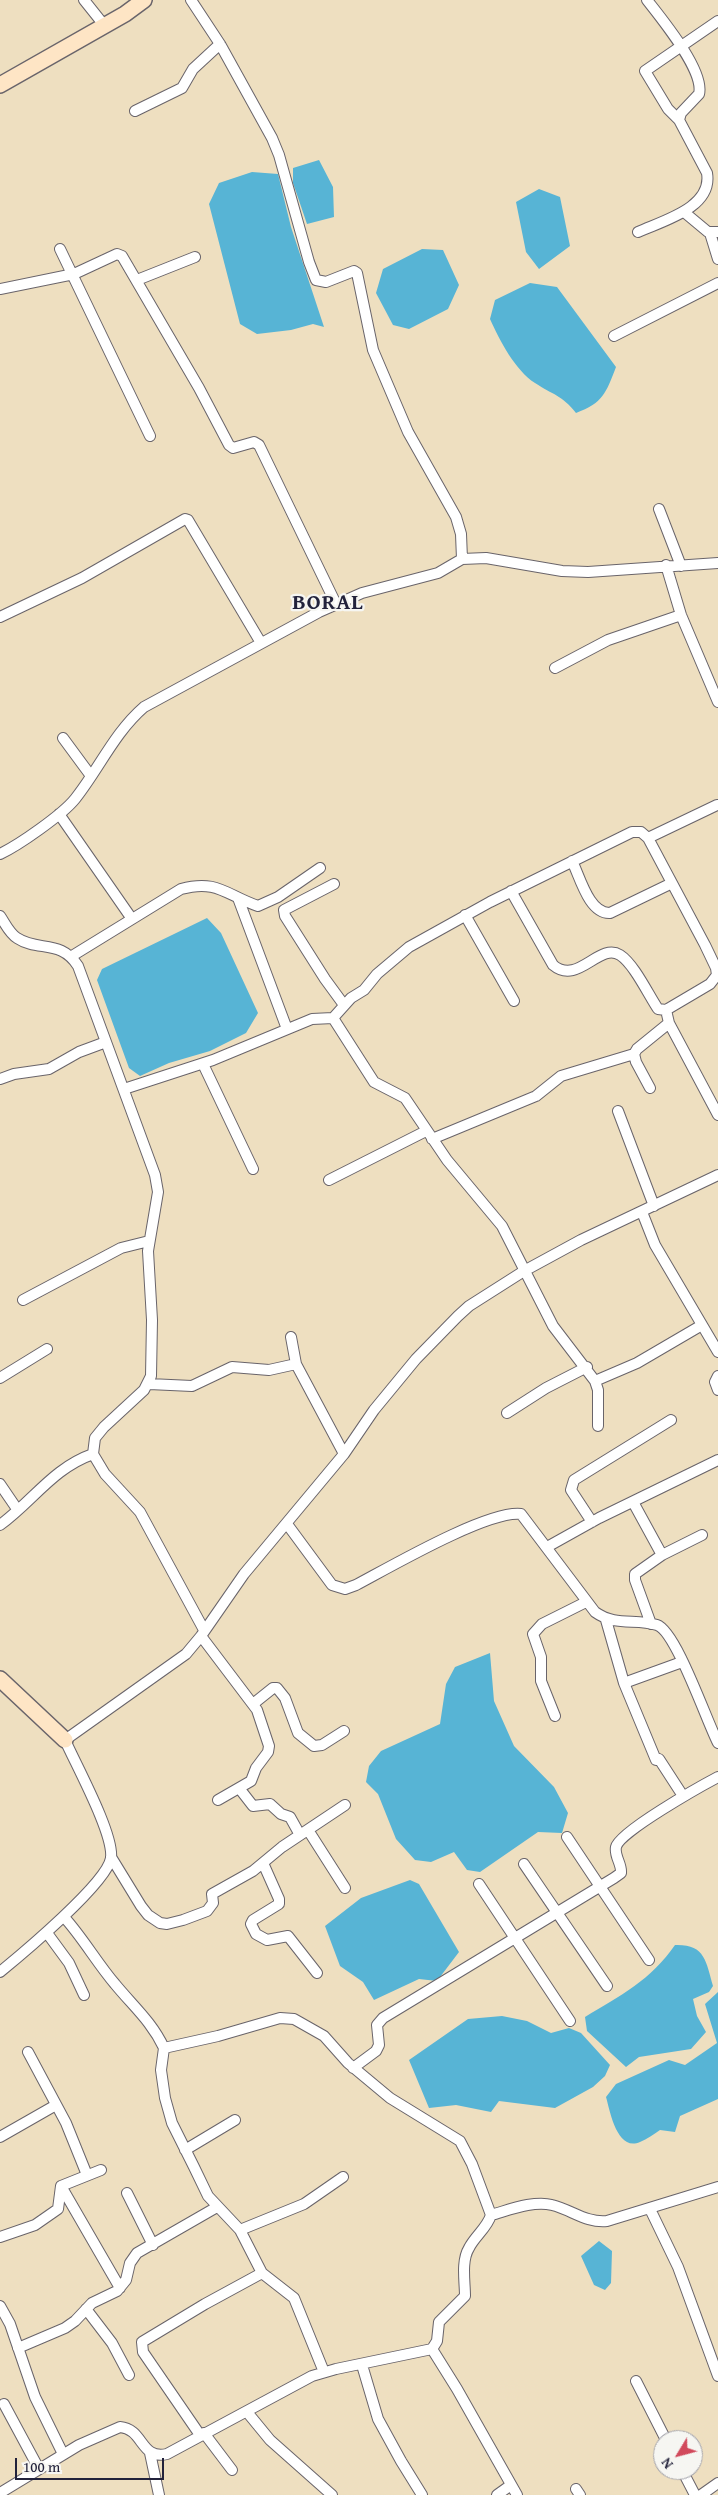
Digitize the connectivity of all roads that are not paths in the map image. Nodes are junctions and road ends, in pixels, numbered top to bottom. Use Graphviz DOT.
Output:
graph roads {
  1 [pos="84,0"];
  2 [pos="144,0"];
  3 [pos="191,0"];
  4 [pos="647,0"];
  5 [pos="718,21"];
  6 [pos="104,25"];
  7 [pos="220,44"];
  8 [pos="680,46"];
  9 [pos="0,85"];
  10 [pos="135,111"];
  11 [pos="680,120"];
  12 [pos="684,212"];
  13 [pos="638,232"];
  14 [pos="714,232"];
  15 [pos="60,249"];
  16 [pos="195,257"];
  17 [pos="718,259"];
  18 [pos="74,274"];
  19 [pos="137,280"];
  20 [pos="718,283"];
  21 [pos="0,289"];
  22 [pos="614,336"];
  23 [pos="150,436"];
  24 [pos="659,509"];
  25 [pos="462,559"];
  26 [pos="718,563"];
  27 [pos="666,566"];
  28 [pos="681,566"];
  29 [pos="336,604"];
  30 [pos="681,615"];
  31 [pos="0,617"];
  32 [pos="261,643"];
  33 [pos="555,668"];
  34 [pos="718,702"];
  35 [pos="63,738"];
  36 [pos="91,776"];
  37 [pos="717,805"];
  38 [pos="59,814"];
  39 [pos="648,838"];
  40 [pos="0,854"];
  41 [pos="572,861"];
  42 [pos="320,868"];
  43 [pos="334,884"];
  44 [pos="670,884"];
  45 [pos="512,891"];
  46 [pos="238,898"];
  47 [pos="465,915"];
  48 [pos="0,916"];
  49 [pos="132,919"];
  50 [pos="72,956"];
  51 [pos="717,967"];
  52 [pos="514,1001"];
  53 [pos="344,1005"];
  54 [pos="666,1010"];
  55 [pos="334,1018"];
  56 [pos="670,1023"];
  57 [pos="287,1029"];
  58 [pos="106,1042"];
  59 [pos="634,1054"];
  60 [pos="203,1064"];
  61 [pos="0,1080"];
  62 [pos="650,1088"];
  63 [pos="124,1089"];
  64 [pos="618,1111"];
  65 [pos="718,1115"];
  66 [pos="429,1135"];
  67 [pos="253,1169"];
  68 [pos="718,1176"];
  69 [pos="329,1180"];
  70 [pos="654,1206"];
  71 [pos="642,1212"];
  72 [pos="150,1241"];
  73 [pos="524,1271"];
  74 [pos="23,1300"];
  75 [pos="702,1325"];
  76 [pos="291,1337"];
  77 [pos="47,1349"];
  78 [pos="718,1352"];
  79 [pos="296,1364"];
  80 [pos="587,1367"];
  81 [pos="718,1376"];
  82 [pos="0,1378"];
  83 [pos="595,1381"];
  84 [pos="149,1384"];
  85 [pos="718,1390"];
  86 [pos="507,1413"];
  87 [pos="671,1420"];
  88 [pos="598,1426"];
  89 [pos="92,1454"];
  90 [pos="344,1454"];
  91 [pos="718,1460"];
  92 [pos="0,1484"];
  93 [pos="633,1502"];
  94 [pos="17,1509"];
  95 [pos="592,1522"];
  96 [pos="0,1524"];
  97 [pos="287,1524"];
  98 [pos="702,1535"];
  99 [pos="547,1547"];
  100 [pos="662,1555"];
  101 [pos="586,1602"];
  102 [pos="606,1620"];
  103 [pos="651,1624"];
  104 [pos="203,1633"];
  105 [pos="682,1662"];
  106 [pos="0,1679"];
  107 [pos="624,1683"];
  108 [pos="253,1704"];
  109 [pos="555,1716"];
  110 [pos="344,1731"];
  111 [pos="65,1740"];
  112 [pos="718,1744"];
  113 [pos="718,1777"];
  114 [pos="239,1788"];
  115 [pos="683,1796"];
  116 [pos="218,1800"];
  117 [pos="345,1804"];
  118 [pos="304,1832"];
  119 [pos="567,1837"];
  120 [pos="111,1857"];
  121 [pos="263,1863"];
  122 [pos="524,1864"];
  123 [pos="479,1884"];
  124 [pos="601,1886"];
  125 [pos="344,1888"];
  126 [pos="558,1913"];
  127 [pos="64,1917"];
  128 [pos="47,1933"];
  129 [pos="515,1940"];
  130 [pos="650,1960"];
  131 [pos="0,1972"];
  132 [pos="317,1973"];
  133 [pos="606,1986"];
  134 [pos="84,1994"];
  135 [pos="570,2021"];
  136 [pos="164,2048"];
  137 [pos="28,2052"];
  138 [pos="354,2068"];
  139 [pos="56,2105"];
  140 [pos="235,2120"];
  141 [pos="0,2137"];
  142 [pos="185,2150"];
  143 [pos="101,2170"];
  144 [pos="87,2175"];
  145 [pos="343,2177"];
  146 [pos="61,2186"];
  147 [pos="718,2187"];
  148 [pos="127,2193"];
  149 [pos="217,2207"];
  150 [pos="650,2209"];
  151 [pos="491,2214"];
  152 [pos="240,2230"];
  153 [pos="0,2236"];
  154 [pos="153,2245"];
  155 [pos="262,2273"];
  156 [pos="120,2288"];
  157 [pos="0,2306"];
  158 [pos="86,2309"];
  159 [pos="18,2348"];
  160 [pos="432,2349"];
  161 [pos="362,2364"];
  162 [pos="324,2372"];
  163 [pos="129,2375"];
  164 [pos="718,2376"];
  165 [pos="636,2381"];
  166 [pos="4,2404"];
  167 [pos="247,2412"];
  168 [pos="661,2430"];
  169 [pos="202,2434"];
  170 [pos="150,2453"];
  171 [pos="63,2454"];
  172 [pos="39,2469"];
  173 [pos="232,2470"];
  174 [pos="687,2480"];
  175 [pos="718,2483"];
  176 [pos="511,2485"];
  177 [pos="4,2493"];
  178 [pos="159,2495"];
  179 [pos="332,2495"];
  180 [pos="422,2495"];
  181 [pos="497,2495"];
  182 [pos="517,2495"];
  183 [pos="695,2495"];
  184 [pos="701,2495"];
  1 -- 6 [label="street"];
  2 -- 6 [label="main road"];
  3 -- 7 [label="street"];
  4 -- 8 [label="street"];
  5 -- 8 [label="street"];
  6 -- 9 [label="main road"];
  7 -- 10 [label="street"];
  7 -- 25 [label="street"];
  8 -- 11 [label="street"];
  8 -- 11 [label="street"];
  11 -- 12 [label="street"];
  12 -- 13 [label="street"];
  12 -- 14 [label="street"];
  14 -- 17 [label="street"];
  15 -- 18 [label="street"];
  16 -- 19 [label="street"];
  18 -- 19 [label="street"];
  18 -- 21 [label="street"];
  18 -- 23 [label="street"];
  19 -- 29 [label="street"];
  20 -- 22 [label="street"];
  24 -- 28 [label="street"];
  25 -- 27 [label="street"];
  25 -- 29 [label="street"];
  26 -- 28 [label="street"];
  27 -- 28 [label="street"];
  27 -- 30 [label="street"];
  29 -- 32 [label="street"];
  30 -- 33 [label="street"];
  30 -- 34 [label="street"];
  31 -- 32 [label="street"];
  32 -- 36 [label="street"];
  35 -- 36 [label="street"];
  36 -- 38 [label="street"];
  37 -- 39 [label="street"];
  38 -- 40 [label="street"];
  38 -- 49 [label="street"];
  39 -- 41 [label="street"];
  39 -- 44 [label="street"];
  41 -- 44 [label="street"];
  41 -- 45 [label="street"];
  42 -- 46 [label="street"];
  43 -- 53 [label="street"];
  44 -- 51 [label="street"];
  45 -- 47 [label="street"];
  45 -- 54 [label="street"];
  46 -- 49 [label="street"];
  46 -- 57 [label="street"];
  47 -- 52 [label="street"];
  47 -- 53 [label="street"];
  48 -- 50 [label="street"];
  49 -- 50 [label="street"];
  50 -- 58 [label="street"];
  51 -- 54 [label="street"];
  53 -- 55 [label="street"];
  54 -- 56 [label="street"];
  55 -- 57 [label="street"];
  55 -- 66 [label="street"];
  56 -- 59 [label="street"];
  56 -- 65 [label="street"];
  57 -- 60 [label="street"];
  58 -- 61 [label="street"];
  58 -- 63 [label="street"];
  59 -- 62 [label="street"];
  59 -- 66 [label="street"];
  60 -- 63 [label="street"];
  60 -- 67 [label="street"];
  63 -- 72 [label="street"];
  64 -- 70 [label="street"];
  66 -- 69 [label="street"];
  66 -- 73 [label="street"];
  68 -- 70 [label="street"];
  70 -- 71 [label="street"];
  71 -- 73 [label="street"];
  71 -- 75 [label="street"];
  72 -- 74 [label="street"];
  72 -- 84 [label="street"];
  73 -- 80 [label="street"];
  73 -- 90 [label="street"];
  75 -- 78 [label="street"];
  75 -- 83 [label="street"];
  76 -- 79 [label="street"];
  77 -- 82 [label="street"];
  79 -- 84 [label="street"];
  79 -- 90 [label="street"];
  80 -- 83 [label="street"];
  80 -- 86 [label="street"];
  81 -- 85 [label="street"];
  83 -- 88 [label="street"];
  84 -- 89 [label="street"];
  87 -- 95 [label="street"];
  89 -- 94 [label="street"];
  89 -- 104 [label="street"];
  90 -- 97 [label="street"];
  91 -- 93 [label="street"];
  92 -- 94 [label="street"];
  93 -- 95 [label="street"];
  93 -- 100 [label="street"];
  94 -- 96 [label="street"];
  95 -- 99 [label="street"];
  97 -- 99 [label="street"];
  97 -- 104 [label="street"];
  98 -- 100 [label="street"];
  99 -- 101 [label="street"];
  100 -- 103 [label="street"];
  101 -- 102 [label="street"];
  101 -- 109 [label="street"];
  102 -- 103 [label="street"];
  102 -- 107 [label="street"];
  103 -- 105 [label="street"];
  104 -- 108 [label="street"];
  104 -- 111 [label="street"];
  105 -- 107 [label="street"];
  105 -- 112 [label="street"];
  106 -- 111 [label="main road"];
  107 -- 115 [label="street"];
  108 -- 110 [label="street"];
  108 -- 114 [label="street"];
  111 -- 120 [label="street"];
  113 -- 115 [label="street"];
  114 -- 116 [label="street"];
  114 -- 118 [label="street"];
  115 -- 124 [label="street"];
  117 -- 118 [label="street"];
  118 -- 121 [label="street"];
  118 -- 125 [label="street"];
  119 -- 124 [label="street"];
  120 -- 121 [label="street"];
  120 -- 127 [label="street"];
  121 -- 132 [label="street"];
  122 -- 126 [label="street"];
  123 -- 129 [label="street"];
  124 -- 126 [label="street"];
  124 -- 130 [label="street"];
  126 -- 129 [label="street"];
  126 -- 133 [label="street"];
  127 -- 128 [label="street"];
  127 -- 136 [label="street"];
  128 -- 131 [label="street"];
  128 -- 134 [label="street"];
  129 -- 135 [label="street"];
  129 -- 138 [label="street"];
  136 -- 138 [label="street"];
  136 -- 142 [label="street"];
  137 -- 139 [label="street"];
  138 -- 151 [label="street"];
  139 -- 141 [label="street"];
  139 -- 144 [label="street"];
  140 -- 142 [label="street"];
  142 -- 149 [label="street"];
  143 -- 144 [label="street"];
  144 -- 146 [label="street"];
  145 -- 152 [label="street"];
  146 -- 153 [label="street"];
  146 -- 156 [label="street"];
  147 -- 150 [label="street"];
  148 -- 154 [label="street"];
  149 -- 152 [label="street"];
  149 -- 154 [label="street"];
  150 -- 151 [label="street"];
  150 -- 164 [label="street"];
  151 -- 160 [label="street"];
  152 -- 155 [label="street"];
  154 -- 156 [label="street"];
  155 -- 162 [label="street"];
  155 -- 169 [label="street"];
  156 -- 158 [label="street"];
  157 -- 159 [label="street"];
  158 -- 159 [label="street"];
  158 -- 163 [label="street"];
  159 -- 171 [label="street"];
  160 -- 161 [label="street"];
  160 -- 176 [label="street"];
  161 -- 162 [label="street"];
  161 -- 180 [label="street"];
  162 -- 167 [label="street"];
  165 -- 168 [label="street"];
  166 -- 172 [label="street"];
  167 -- 169 [label="street"];
  167 -- 179 [label="street"];
  169 -- 170 [label="street"];
  169 -- 173 [label="street"];
  170 -- 171 [label="street"];
  170 -- 178 [label="street"];
  171 -- 172 [label="street"];
  172 -- 177 [label="street"];
  174 -- 183 [label="street"];
  175 -- 184 [label="street"];
  176 -- 181 [label="street"];
  176 -- 182 [label="street"];
}
